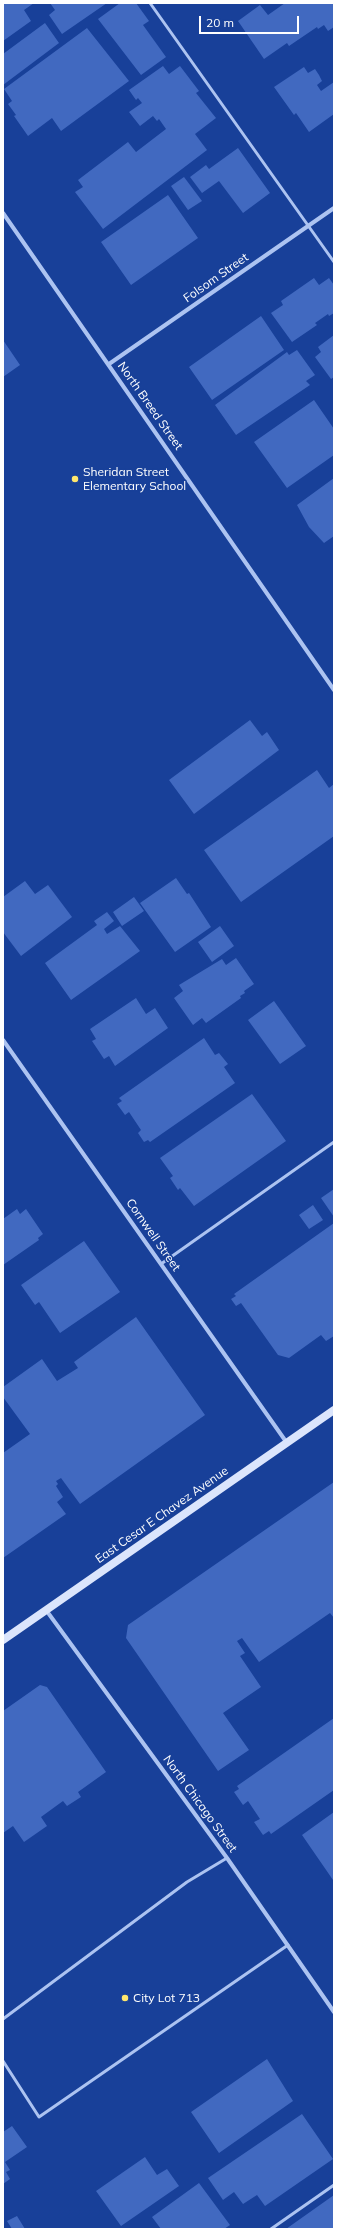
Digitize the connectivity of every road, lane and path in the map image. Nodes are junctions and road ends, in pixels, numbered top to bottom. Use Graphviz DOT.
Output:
graph roads {
  1 [pos="150,3"];
  2 [pos="334,208"];
  3 [pos="3,213"];
  4 [pos="309,226"];
  5 [pos="334,262"];
  6 [pos="109,364"];
  7 [pos="334,690"];
  8 [pos="3,1040"];
  9 [pos="334,1142"];
  10 [pos="161,1264"];
  11 [pos="334,1410"];
  12 [pos="287,1443"];
  13 [pos="46,1610"];
  14 [pos="3,1640"];
  15 [pos="227,1858"];
  16 [pos="288,1945"];
  17 [pos="334,2012"];
  18 [pos="3,2018"];
  19 [pos="3,2061"];
  20 [pos="334,2185"];
  21 [pos="271,2229"];
  1 -- 4 [label="lane"];
  2 -- 4 [label="street, Folsom Street"];
  3 -- 6 [label="street, North Breed Street"];
  4 -- 5 [label="lane"];
  4 -- 6 [label="street, Folsom Street"];
  6 -- 7 [label="street, North Breed Street"];
  8 -- 10 [label="street, Cornwell Street"];
  9 -- 10 [label="lane"];
  10 -- 12 [label="street, Cornwell Street"];
  11 -- 12 [label="main road, East Cesar E Chavez Avenue"];
  12 -- 13 [label="main road, East Cesar E Chavez Avenue"];
  13 -- 14 [label="main road, East Cesar E Chavez Avenue"];
  13 -- 15 [label="street, North Chicago Street"];
  15 -- 16 [label="street, North Chicago Street"];
  15 -- 18 [label="lane"];
  16 -- 17 [label="street, North Chicago Street"];
  16 -- 19 [label="lane"];
  20 -- 21 [label="lane"];
}
